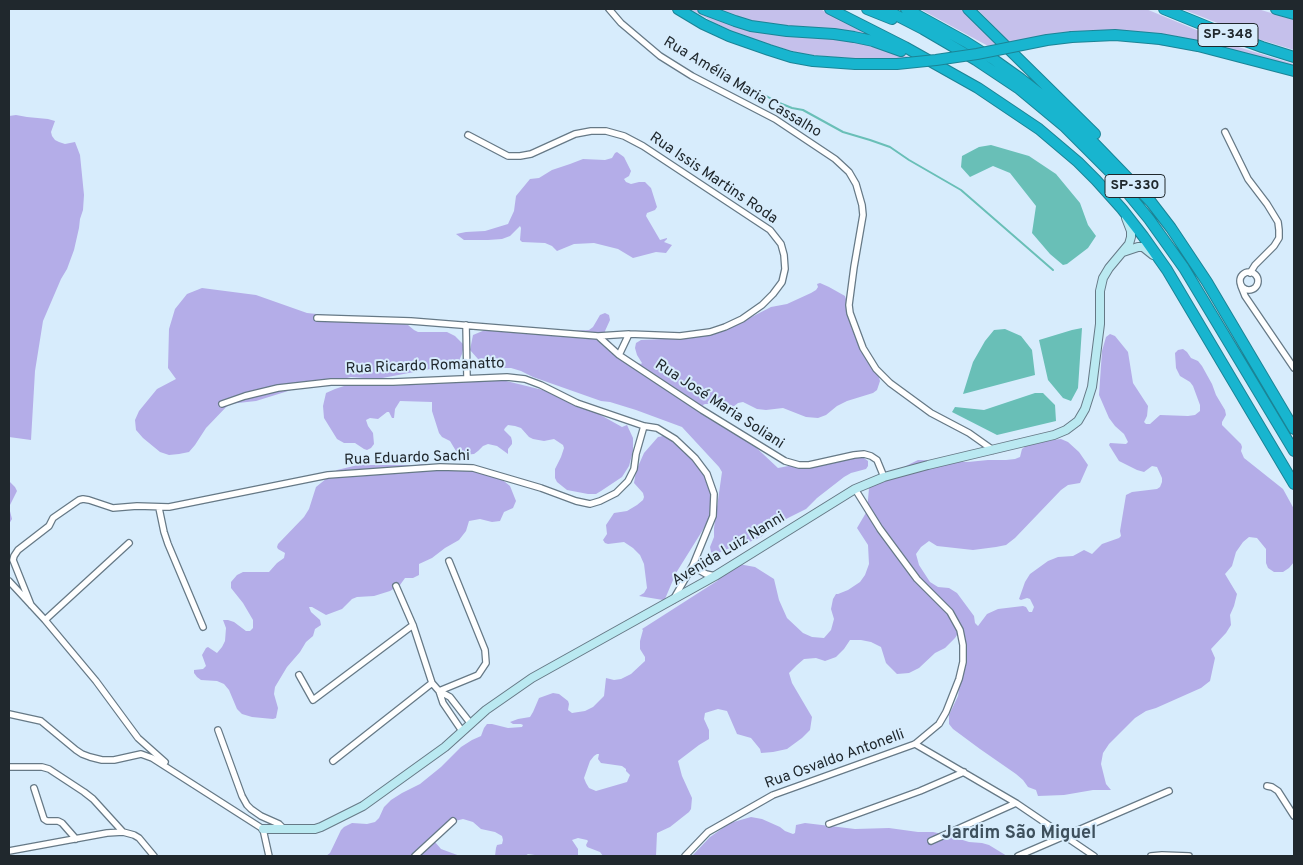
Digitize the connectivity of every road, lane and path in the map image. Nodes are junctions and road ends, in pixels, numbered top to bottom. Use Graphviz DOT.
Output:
graph roads {
  1 [pos="609,9"];
  2 [pos="678,9"];
  3 [pos="703,9"];
  4 [pos="830,9"];
  5 [pos="868,9"];
  6 [pos="884,9"];
  7 [pos="906,9"];
  8 [pos="968,9"];
  9 [pos="1164,9"];
  10 [pos="1276,9"];
  11 [pos="1287,9"];
  12 [pos="1294,13"];
  13 [pos="1294,57"];
  14 [pos="976,60"];
  15 [pos="1294,71"];
  16 [pos="978,88"];
  17 [pos="1225,132"];
  18 [pos="468,135"];
  19 [pos="1151,202"];
  20 [pos="1122,209"];
  21 [pos="1121,253"];
  22 [pos="1167,270"];
  23 [pos="1250,273"];
  24 [pos="1241,286"];
  25 [pos="1255,288"];
  26 [pos="1252,305"];
  27 [pos="317,318"];
  28 [pos="466,324"];
  29 [pos="629,334"];
  30 [pos="598,336"];
  31 [pos="619,355"];
  32 [pos="1294,368"];
  33 [pos="468,378"];
  34 [pos="222,404"];
  35 [pos="644,426"];
  36 [pos="1294,429"];
  37 [pos="994,450"];
  38 [pos="1294,451"];
  39 [pos="884,477"];
  40 [pos="1294,484"];
  41 [pos="855,489"];
  42 [pos="159,508"];
  43 [pos="129,543"];
  44 [pos="449,561"];
  45 [pos="693,565"];
  46 [pos="686,576"];
  47 [pos="715,576"];
  48 [pos="9,581"];
  49 [pos="396,586"];
  50 [pos="695,587"];
  51 [pos="672,600"];
  52 [pos="31,605"];
  53 [pos="45,620"];
  54 [pos="412,625"];
  55 [pos="203,626"];
  56 [pos="299,676"];
  57 [pos="432,683"];
  58 [pos="439,690"];
  59 [pos="9,714"];
  60 [pos="471,724"];
  61 [pos="218,730"];
  62 [pos="462,731"];
  63 [pos="915,744"];
  64 [pos="333,761"];
  65 [pos="9,767"];
  66 [pos="170,769"];
  67 [pos="964,772"];
  68 [pos="1267,786"];
  69 [pos="34,788"];
  70 [pos="1168,791"];
  71 [pos="1016,803"];
  72 [pos="1294,816"];
  73 [pos="453,821"];
  74 [pos="829,824"];
  75 [pos="263,829"];
  76 [pos="285,830"];
  77 [pos="123,832"];
  78 [pos="1064,836"];
  79 [pos="76,839"];
  80 [pos="931,841"];
  81 [pos="9,851"];
  82 [pos="154,856"];
  83 [pos="269,856"];
  84 [pos="415,856"];
  85 [pos="685,856"];
  86 [pos="1018,856"];
  87 [pos="1094,856"];
  88 [pos="1151,856"];
  89 [pos="1189,856"];
  1 -- 37 [label="street, Rua Amélia Maria Cassalho"];
  2 -- 15 [label="highway, bridge"];
  3 -- 16 [label="highway"];
  4 -- 16 [label="highway"];
  5 -- 14 [label="highway"];
  6 -- 14 [label="highway, SP-330"];
  7 -- 19 [label="highway, SP-330"];
  8 -- 19 [label="highway"];
  9 -- 13 [label="highway, SP-348"];
  10 -- 12 [label="highway"];
  11 -- 12 [label="highway"];
  14 -- 38 [label="highway, SP-330"];
  16 -- 20 [label="highway"];
  17 -- 23 [label="street"];
  18 -- 29 [label="street, Rua Issis Martins Roda"];
  19 -- 36 [label="highway, SP-330"];
  20 -- 21 [label="street, Avenida Luiz Nanni"];
  20 -- 22 [label="highway"];
  21 -- 22 [label="street"];
  21 -- 37 [label="street, Avenida Luiz Nanni"];
  22 -- 40 [label="highway"];
  23 -- 24 [label="street"];
  23 -- 25 [label="street"];
  24 -- 25 [label="street"];
  24 -- 26 [label="street"];
  25 -- 26 [label="street"];
  26 -- 32 [label="street"];
  27 -- 28 [label="street"];
  28 -- 30 [label="street"];
  28 -- 33 [label="street"];
  29 -- 30 [label="street"];
  29 -- 31 [label="street"];
  30 -- 31 [label="street, Rua José Maria Soliani"];
  31 -- 39 [label="street, Rua José Maria Soliani"];
  33 -- 34 [label="street, Rua Ricardo Romanatto"];
  33 -- 35 [label="street, Rua Ricardo Romanatto"];
  35 -- 42 [label="street, Rua Eduardo Sachi"];
  35 -- 45 [label="street, Rua Ricardo Romanatto"];
  37 -- 39 [label="street, Avenida Luiz Nanni"];
  39 -- 41 [label="street, Avenida Luiz Nanni"];
  41 -- 47 [label="street, Avenida Luiz Nanni"];
  41 -- 63 [label="street, Rua Osvaldo Antonelli"];
  42 -- 52 [label="street, Rua Eduardo Sachi"];
  42 -- 55 [label="street"];
  43 -- 53 [label="street"];
  44 -- 58 [label="street"];
  45 -- 46 [label="street, Rua Ricardo Romanatto"];
  45 -- 47 [label="street"];
  46 -- 50 [label="street"];
  46 -- 51 [label="street, Rua Ricardo Romanatto"];
  47 -- 50 [label="street, Avenida Luiz Nanni"];
  48 -- 52 [label="street"];
  49 -- 54 [label="street"];
  50 -- 51 [label="street, Avenida Luiz Nanni"];
  51 -- 60 [label="street, Avenida Luiz Nanni"];
  52 -- 53 [label="street"];
  53 -- 66 [label="street"];
  54 -- 56 [label="street"];
  54 -- 57 [label="street"];
  57 -- 58 [label="street"];
  57 -- 64 [label="street"];
  58 -- 60 [label="street"];
  58 -- 62 [label="street"];
  59 -- 66 [label="street"];
  60 -- 62 [label="street, Avenida Luiz Nanni"];
  61 -- 76 [label="street"];
  62 -- 76 [label="street, Avenida Luiz Nanni"];
  63 -- 67 [label="street"];
  63 -- 85 [label="street, Rua Osvaldo Antonelli"];
  65 -- 77 [label="street"];
  66 -- 75 [label="street"];
  67 -- 71 [label="street"];
  67 -- 74 [label="street"];
  68 -- 72 [label="street"];
  69 -- 79 [label="street"];
  70 -- 78 [label="street"];
  71 -- 78 [label="street"];
  71 -- 80 [label="street"];
  73 -- 84 [label="street"];
  75 -- 76 [label="street, Avenida Luiz Nanni"];
  75 -- 83 [label="street"];
  77 -- 79 [label="street"];
  77 -- 82 [label="street"];
  78 -- 86 [label="street"];
  78 -- 87 [label="street"];
  79 -- 81 [label="street"];
  88 -- 89 [label="street"];
}
